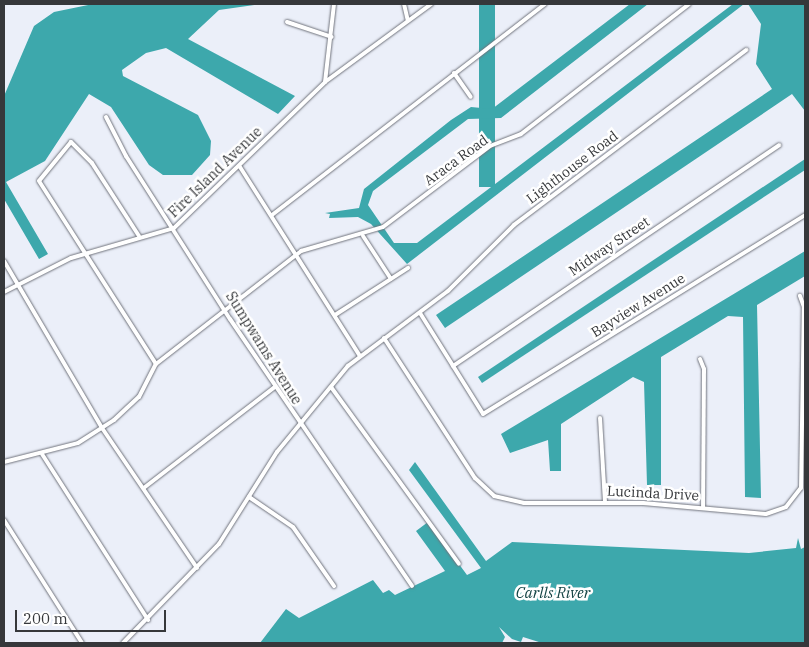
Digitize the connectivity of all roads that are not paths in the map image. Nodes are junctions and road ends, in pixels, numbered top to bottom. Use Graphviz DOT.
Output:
graph roads {
  1 [pos="334,4"];
  2 [pos="404,4"];
  3 [pos="431,4"];
  4 [pos="545,4"];
  5 [pos="689,4"];
  6 [pos="408,21"];
  7 [pos="287,22"];
  8 [pos="332,37"];
  9 [pos="746,50"];
  10 [pos="454,73"];
  11 [pos="325,82"];
  12 [pos="471,97"];
  13 [pos="106,117"];
  14 [pos="779,144"];
  15 [pos="240,167"];
  16 [pos="272,215"];
  17 [pos="805,215"];
  18 [pos="174,228"];
  19 [pos="139,236"];
  20 [pos="363,236"];
  21 [pos="85,253"];
  22 [pos="297,256"];
  23 [pos="4,261"];
  24 [pos="408,268"];
  25 [pos="391,279"];
  26 [pos="18,285"];
  27 [pos="4,292"];
  28 [pos="800,296"];
  29 [pos="226,310"];
  30 [pos="420,313"];
  31 [pos="334,316"];
  32 [pos="384,338"];
  33 [pos="360,356"];
  34 [pos="700,358"];
  35 [pos="156,364"];
  36 [pos="453,366"];
  37 [pos="275,387"];
  38 [pos="330,387"];
  39 [pos="600,418"];
  40 [pos="298,423"];
  41 [pos="102,428"];
  42 [pos="42,454"];
  43 [pos="4,462"];
  44 [pos="145,487"];
  45 [pos="250,497"];
  46 [pos="605,501"];
  47 [pos="703,507"];
  48 [pos="4,520"];
  49 [pos="459,564"];
  50 [pos="197,568"];
  51 [pos="334,586"];
  52 [pos="412,586"];
  53 [pos="148,620"];
  54 [pos="82,643"];
  55 [pos="123,643"];
  1 -- 8 [label="street"];
  2 -- 6 [label="street"];
  3 -- 6 [label="street, Fire Island Avenue"];
  4 -- 10 [label="street"];
  5 -- 20 [label="street, Araca Road"];
  6 -- 11 [label="street, Fire Island Avenue"];
  7 -- 8 [label="street"];
  8 -- 11 [label="street"];
  9 -- 30 [label="street, Lighthouse Road"];
  10 -- 12 [label="street"];
  10 -- 16 [label="street"];
  11 -- 15 [label="street, Fire Island Avenue"];
  13 -- 18 [label="street, Sumpwams Avenue"];
  14 -- 36 [label="street, Midway Street"];
  15 -- 16 [label="street"];
  15 -- 18 [label="street, Fire Island Avenue"];
  16 -- 22 [label="street"];
  17 -- 36 [label="street, Bayview Avenue"];
  18 -- 19 [label="street, Fire Island Avenue"];
  18 -- 29 [label="street, Sumpwams Avenue"];
  19 -- 21 [label="street, Fire Island Avenue"];
  19 -- 21 [label="street"];
  20 -- 22 [label="street, Araca Road"];
  20 -- 25 [label="street"];
  21 -- 26 [label="street, Fire Island Avenue"];
  21 -- 35 [label="street"];
  22 -- 29 [label="street, Araca Road"];
  22 -- 31 [label="street"];
  23 -- 26 [label="street"];
  24 -- 25 [label="street"];
  25 -- 31 [label="street"];
  26 -- 27 [label="street, Fire Island Avenue"];
  26 -- 41 [label="street"];
  28 -- 47 [label="street, Lucinda Drive"];
  29 -- 35 [label="street, Araca Road"];
  29 -- 37 [label="street, Sumpwams Avenue"];
  30 -- 32 [label="street, Lighthouse Road"];
  30 -- 36 [label="street"];
  31 -- 33 [label="street"];
  32 -- 33 [label="street, Lighthouse Road"];
  32 -- 46 [label="street, Lucinda Drive"];
  33 -- 38 [label="street, Lighthouse Road"];
  34 -- 47 [label="street"];
  35 -- 41 [label="street"];
  37 -- 40 [label="street, Sumpwams Avenue"];
  37 -- 44 [label="street"];
  38 -- 40 [label="street, Lighthouse Road"];
  38 -- 49 [label="street"];
  39 -- 46 [label="street"];
  40 -- 45 [label="street, Lighthouse Road"];
  40 -- 52 [label="street, Sumpwams Avenue"];
  41 -- 42 [label="street"];
  41 -- 44 [label="street"];
  42 -- 43 [label="street"];
  42 -- 53 [label="street"];
  44 -- 50 [label="street"];
  45 -- 50 [label="street, Lighthouse Road"];
  45 -- 51 [label="street"];
  46 -- 47 [label="street, Lucinda Drive"];
  48 -- 54 [label="street"];
  50 -- 53 [label="street, Lighthouse Road"];
  53 -- 55 [label="street, Lighthouse Road"];
}
